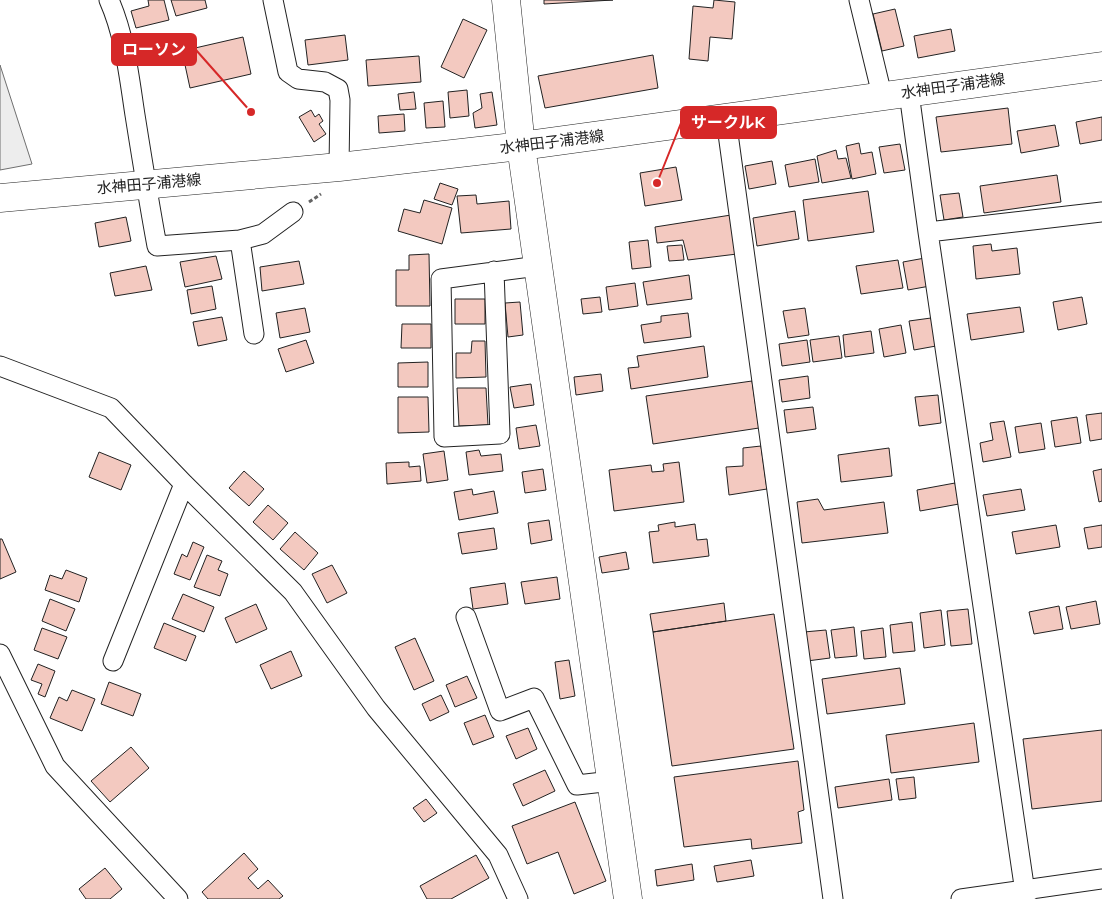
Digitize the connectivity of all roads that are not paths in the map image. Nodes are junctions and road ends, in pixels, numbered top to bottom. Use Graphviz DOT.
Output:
graph roads {
  1 [pos="109,0"];
  2 [pos="274,0"];
  3 [pos="506,0"];
  4 [pos="859,0"];
  5 [pos="1102,66"];
  6 [pos="909,93"];
  7 [pos="882,95"];
  8 [pos="726,119"];
  9 [pos="521,146"];
  10 [pos="339,167"];
  11 [pos="146,184"];
  12 [pos="0,198"];
  13 [pos="293,212"];
  14 [pos="1102,212"];
  15 [pos="928,232"];
  16 [pos="240,240"];
  17 [pos="538,266"];
  18 [pos="494,271"];
  19 [pos="254,334"];
  20 [pos="0,366"];
  21 [pos="184,484"];
  22 [pos="466,617"];
  23 [pos="0,654"];
  24 [pos="113,661"];
  25 [pos="612,781"];
  26 [pos="1102,879"];
  27 [pos="1025,895"];
  28 [pos="178,899"];
  29 [pos="518,899"];
  30 [pos="628,899"];
  31 [pos="833,899"];
  32 [pos="962,899"];
  1 -- 11 [label="street"];
  2 -- 10 [label="street"];
  3 -- 9 [label="main road"];
  4 -- 7 [label="street"];
  5 -- 6 [label="main road, 水神田子浦港線"];
  6 -- 7 [label="main road, 水神田子浦港線"];
  6 -- 15 [label="street"];
  7 -- 8 [label="main road, 水神田子浦港線"];
  8 -- 9 [label="main road, 水神田子浦港線"];
  8 -- 31 [label="street"];
  9 -- 10 [label="main road, 水神田子浦港線"];
  9 -- 17 [label="main road"];
  10 -- 11 [label="main road, 水神田子浦港線"];
  11 -- 12 [label="main road, 水神田子浦港線"];
  11 -- 16 [label="street"];
  13 -- 16 [label="street"];
  14 -- 15 [label="street"];
  15 -- 27 [label="street"];
  16 -- 19 [label="street"];
  17 -- 18 [label="street"];
  17 -- 25 [label="main road"];
  18 -- 18 [label="street"];
  20 -- 21 [label="street"];
  21 -- 24 [label="street"];
  21 -- 29 [label="street"];
  22 -- 25 [label="street"];
  23 -- 28 [label="street"];
  25 -- 30 [label="main road"];
  26 -- 27 [label="street"];
  27 -- 32 [label="street"];
}
